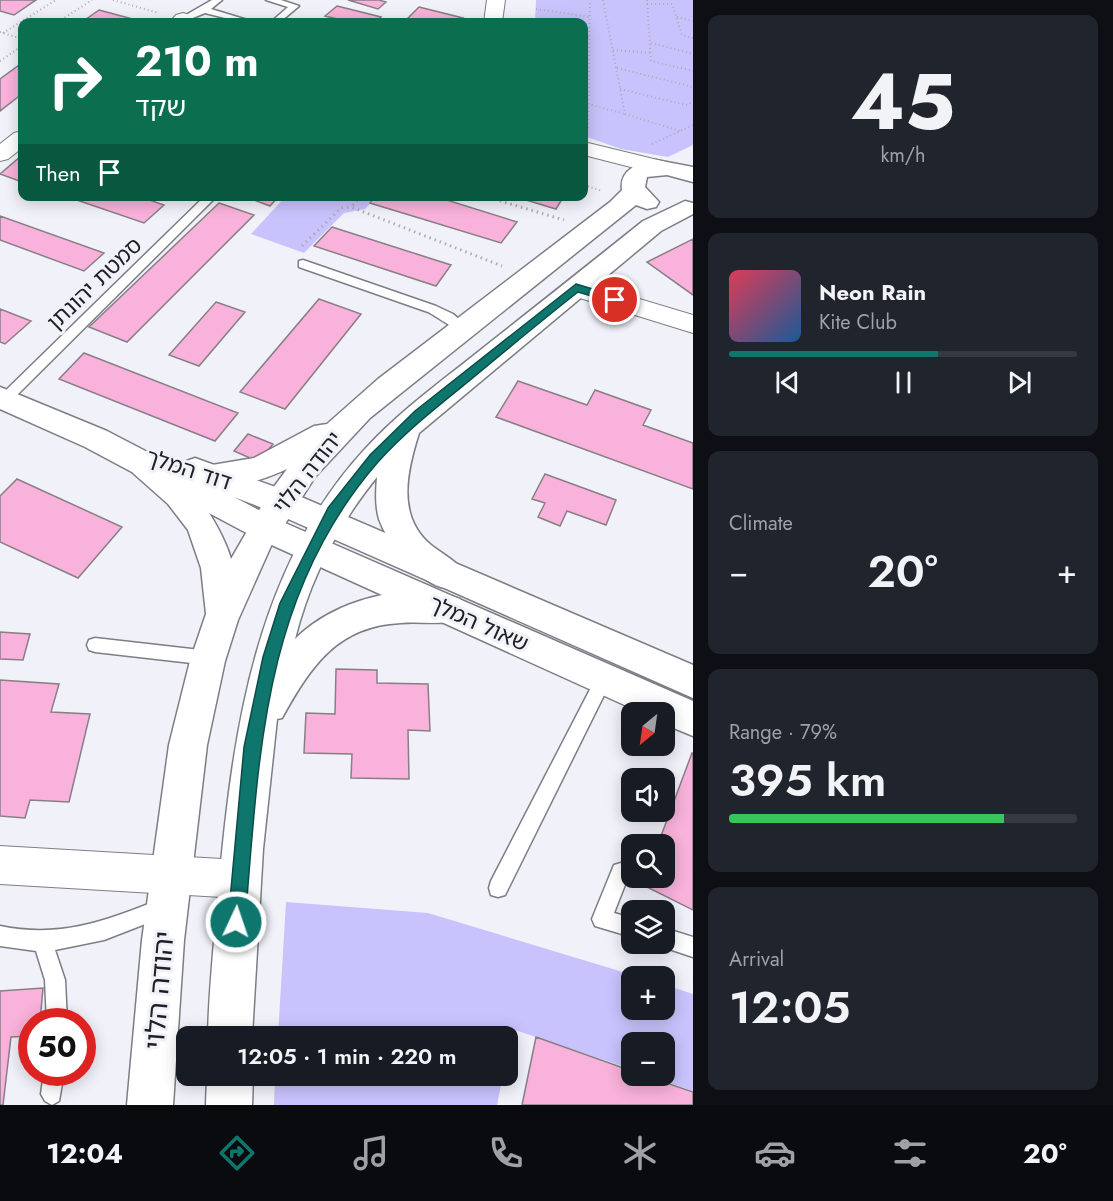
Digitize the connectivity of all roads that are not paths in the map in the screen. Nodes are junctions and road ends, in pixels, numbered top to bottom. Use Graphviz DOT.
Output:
graph roads {
  1 [pos="218,0"];
  2 [pos="270,0"];
  3 [pos="496,0"];
  4 [pos="204,10"];
  5 [pos="187,18"];
  6 [pos="234,18"];
  7 [pos="280,18"];
  8 [pos="494,18"];
  9 [pos="18,141"];
  10 [pos="588,150"];
  11 [pos="588,151"];
  12 [pos="0,154"];
  13 [pos="680,168"];
  14 [pos="633,185"];
  15 [pos="208,201"];
  16 [pos="689,207"];
  17 [pos="303,264"];
  18 [pos="576,288"];
  19 [pos="693,324"];
  20 [pos="463,328"];
  21 [pos="3,398"];
  22 [pos="352,418"];
  23 [pos="406,427"];
  24 [pos="96,439"];
  25 [pos="144,465"];
  26 [pos="211,475"];
  27 [pos="273,515"];
  28 [pos="320,536"];
  29 [pos="447,575"];
  30 [pos="448,609"];
  31 [pos="223,616"];
  32 [pos="95,645"];
  33 [pos="209,657"];
  34 [pos="604,679"];
  35 [pos="693,682"];
  36 [pos="693,719"];
  37 [pos="255,732"];
  38 [pos="0,865"];
  39 [pos="621,872"];
  40 [pos="239,879"];
  41 [pos="498,888"];
  42 [pos="168,891"];
  43 [pos="621,925"];
  44 [pos="0,936"];
  45 [pos="41,941"];
  46 [pos="675,941"];
  47 [pos="693,947"];
  48 [pos="58,1008"];
  49 [pos="232,1026"];
  50 [pos="53,1086"];
  51 [pos="230,1086"];
  52 [pos="52,1094"];
  53 [pos="150,1105"];
  54 [pos="229,1105"];
  1 -- 4 [label="lane"];
  2 -- 7 [label="lane"];
  3 -- 8 [label="street"];
  4 -- 5 [label="lane"];
  4 -- 6 [label="lane"];
  9 -- 12 [label="street"];
  10 -- 13 [label="street"];
  11 -- 14 [label="street"];
  13 -- 14 [label="main road, יהודה הלוי"];
  14 -- 16 [label="main road"];
  14 -- 20 [label="main road, יהודה הלוי"];
  15 -- 21 [label="lane, סמטת יהונתן"];
  16 -- 18 [label="main road, יהודה הלוי"];
  17 -- 20 [label="lane"];
  18 -- 19 [label="street"];
  18 -- 23 [label="main road, יהודה הלוי"];
  20 -- 22 [label="main road, יהודה הלוי"];
  21 -- 24 [label="main road, דוד המלך"];
  22 -- 26 [label="main road"];
  22 -- 27 [label="main road, יהודה הלוי"];
  23 -- 28 [label="main road, יהודה הלוי"];
  23 -- 29 [label="main road"];
  24 -- 25 [label="main road, דוד המלך"];
  24 -- 26 [label="main road, דוד המלך"];
  25 -- 27 [label="main road, דוד המלך"];
  25 -- 31 [label="main road"];
  26 -- 27 [label="main road, דוד המלך"];
  27 -- 28 [label="main road, שאול המלך"];
  27 -- 31 [label="main road, יהודה הלוי"];
  28 -- 29 [label="main road, שאול המלך"];
  28 -- 30 [label="main road, שאול המלך"];
  28 -- 37 [label="main road, יהודה הלוי"];
  29 -- 35 [label="main road, שאול המלך"];
  30 -- 34 [label="main road, שאול המלך"];
  30 -- 37 [label="main road"];
  31 -- 33 [label="main road, יהודה הלוי"];
  32 -- 33 [label="lane"];
  33 -- 42 [label="main road, יהודה הלוי"];
  34 -- 36 [label="main road, שאול המלך"];
  34 -- 41 [label="lane"];
  37 -- 40 [label="main road, יהודה הלוי"];
  38 -- 42 [label="street"];
  39 -- 43 [label="lane"];
  40 -- 42 [label="street"];
  40 -- 49 [label="main road, יהודה הלוי"];
  42 -- 45 [label="lane"];
  42 -- 53 [label="main road, יהודה הלוי"];
  44 -- 45 [label="lane"];
  45 -- 48 [label="lane"];
  46 -- 47 [label="lane"];
  50 -- 52 [label="lane"];
  51 -- 54 [label="main road"];
}
